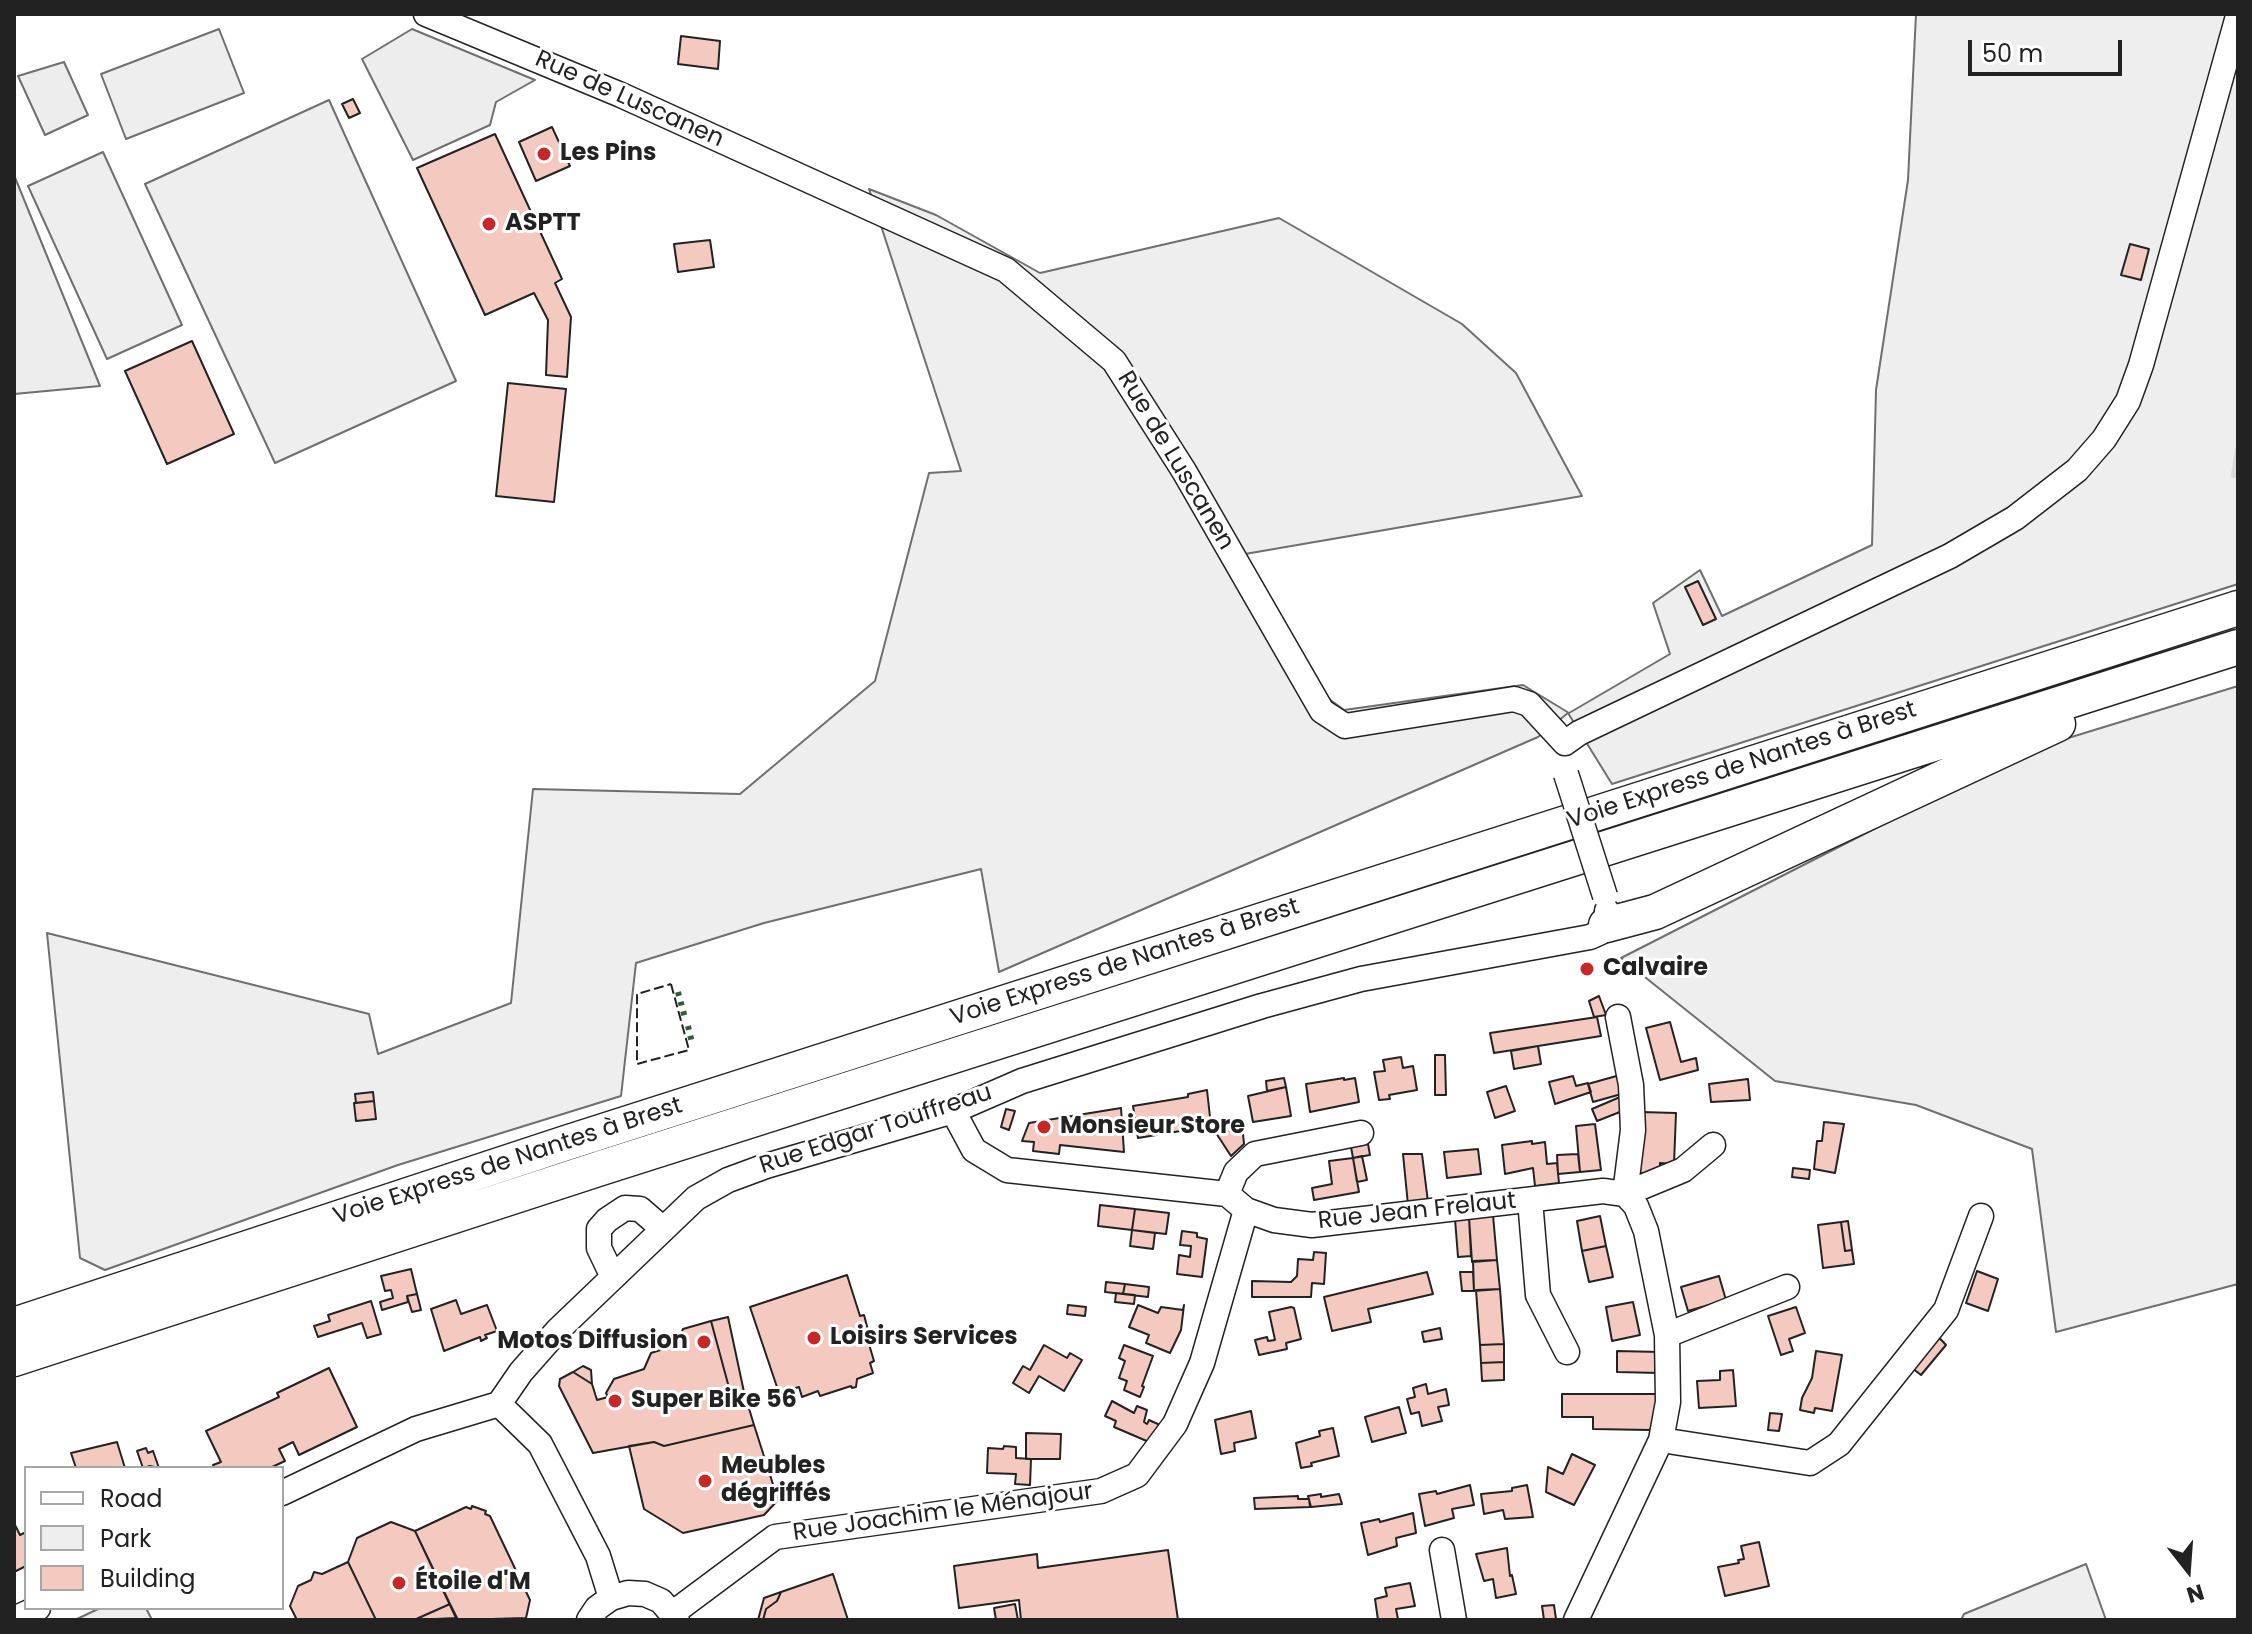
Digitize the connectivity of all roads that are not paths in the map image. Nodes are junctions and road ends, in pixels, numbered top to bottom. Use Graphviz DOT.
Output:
graph roads {
  1 [pos="426,14"];
  2 [pos="2238,16"];
  3 [pos="2238,608"];
  4 [pos="2238,647"];
  5 [pos="2191,663"];
  6 [pos="1565,743"];
  7 [pos="1605,910"];
  8 [pos="1618,1017"];
  9 [pos="953,1111"];
  10 [pos="1361,1133"];
  11 [pos="1713,1145"];
  12 [pos="1227,1194"];
  13 [pos="1625,1194"];
  14 [pos="1530,1200"];
  15 [pos="1246,1210"];
  16 [pos="1981,1216"];
  17 [pos="663,1229"];
  18 [pos="613,1277"];
  19 [pos="1787,1287"];
  20 [pos="14,1325"];
  21 [pos="1667,1335"];
  22 [pos="1567,1352"];
  23 [pos="14,1359"];
  24 [pos="499,1404"];
  25 [pos="1661,1440"];
  26 [pos="284,1492"];
  27 [pos="1442,1550"];
  28 [pos="611,1598"];
  29 [pos="34,1610"];
  30 [pos="675,1616"];
  31 [pos="14,1619"];
  32 [pos="589,1620"];
  33 [pos="1454,1620"];
  34 [pos="1576,1620"];
  1 -- 6 [label="street, Rue de Luscanen"];
  2 -- 6 [label="street"];
  3 -- 20 [label="highway, Voie Express de Nantes à Brest"];
  4 -- 5 [label="highway, Voie Express de Nantes à Brest"];
  5 -- 7 [label="highway"];
  5 -- 23 [label="highway, Voie Express de Nantes à Brest"];
  6 -- 7 [label="street, bridge"];
  7 -- 9 [label="street, Rue Edgar Touffreau"];
  8 -- 13 [label="street"];
  9 -- 12 [label="street"];
  9 -- 17 [label="street, Rue Edgar Touffreau"];
  10 -- 12 [label="street"];
  11 -- 13 [label="street, Rue Jean Frelaut"];
  12 -- 15 [label="street, Rue Jean Frelaut"];
  13 -- 14 [label="street, Rue Jean Frelaut"];
  13 -- 21 [label="street"];
  14 -- 15 [label="street, Rue Jean Frelaut"];
  14 -- 22 [label="street"];
  15 -- 30 [label="street, Rue Joachim le Ménajour"];
  16 -- 25 [label="street"];
  17 -- 18 [label="street, Rue Edgar Touffreau"];
  17 -- 18 [label="street"];
  18 -- 24 [label="street, Rue Edgar Touffreau"];
  19 -- 21 [label="street"];
  21 -- 25 [label="street"];
  24 -- 26 [label="street"];
  24 -- 28 [label="street"];
  25 -- 34 [label="street"];
  27 -- 33 [label="street"];
  28 -- 30 [label="street"];
  28 -- 32 [label="street"];
  29 -- 31 [label="street"];
}
